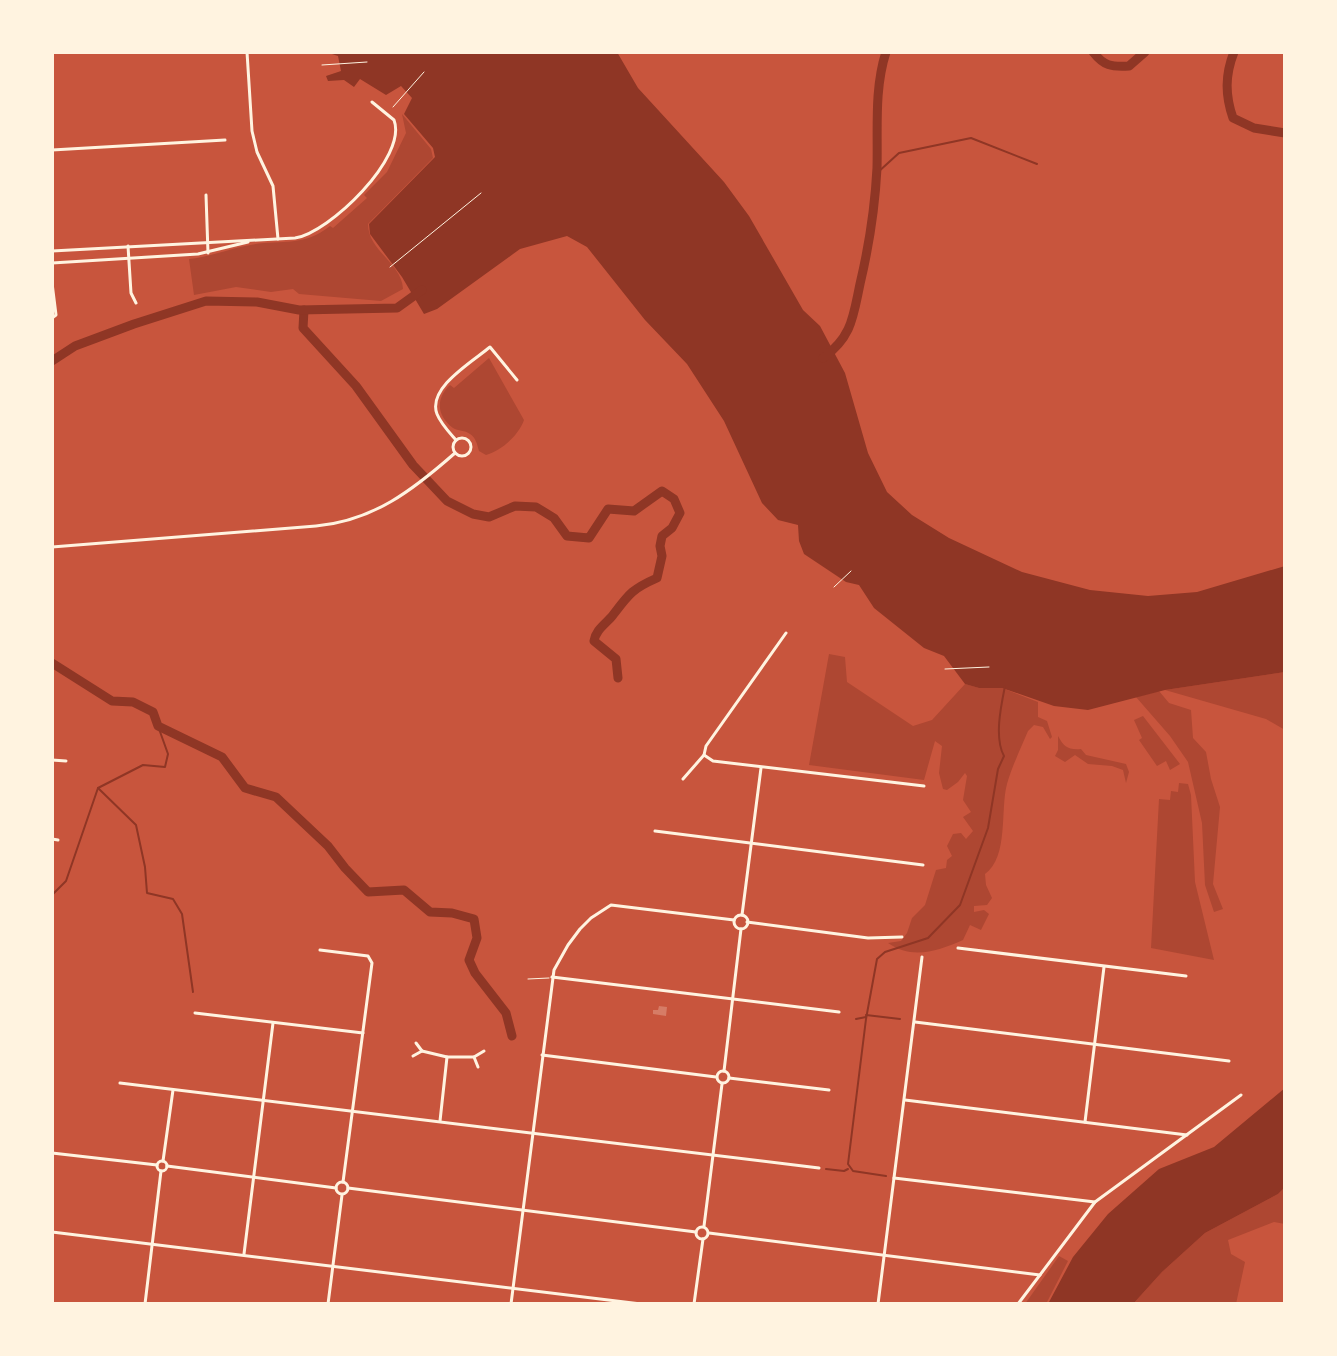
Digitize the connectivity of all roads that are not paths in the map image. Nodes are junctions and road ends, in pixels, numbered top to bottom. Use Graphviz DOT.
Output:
graph roads {
  1 [pos="247,52"];
  2 [pos="372,102"];
  3 [pos="225,140"];
  4 [pos="52,150"];
  5 [pos="206,195"];
  6 [pos="278,239"];
  7 [pos="256,240"];
  8 [pos="208,241"];
  9 [pos="128,246"];
  10 [pos="52,251"];
  11 [pos="208,253"];
  12 [pos="129,259"];
  13 [pos="52,263"];
  14 [pos="52,283"];
  15 [pos="136,303"];
  16 [pos="52,318"];
  17 [pos="517,380"];
  18 [pos="456,440"];
  19 [pos="455,453"];
  20 [pos="52,547"];
  21 [pos="786,633"];
  22 [pos="704,755"];
  23 [pos="52,760"];
  24 [pos="66,761"];
  25 [pos="761,767"];
  26 [pos="683,779"];
  27 [pos="924,786"];
  28 [pos="655,831"];
  29 [pos="52,839"];
  30 [pos="58,840"];
  31 [pos="752,844"];
  32 [pos="923,865"];
  33 [pos="742,915"];
  34 [pos="734,920"];
  35 [pos="747,922"];
  36 [pos="741,929"];
  37 [pos="902,937"];
  38 [pos="958,948"];
  39 [pos="320,950"];
  40 [pos="922,957"];
  41 [pos="1104,967"];
  42 [pos="1186,976"];
  43 [pos="552,977"];
  44 [pos="528,979"];
  45 [pos="732,1000"];
  46 [pos="839,1012"];
  47 [pos="195,1013"];
  48 [pos="915,1022"];
  49 [pos="273,1023"];
  50 [pos="363,1033"];
  51 [pos="416,1043"];
  52 [pos="1094,1043"];
  53 [pos="422,1051"];
  54 [pos="484,1051"];
  55 [pos="542,1055"];
  56 [pos="413,1056"];
  57 [pos="447,1057"];
  58 [pos="474,1057"];
  59 [pos="1229,1061"];
  60 [pos="478,1067"];
  61 [pos="724,1071"];
  62 [pos="716,1077"];
  63 [pos="729,1078"];
  64 [pos="120,1083"];
  65 [pos="722,1084"];
  66 [pos="173,1090"];
  67 [pos="829,1090"];
  68 [pos="1241,1095"];
  69 [pos="262,1100"];
  70 [pos="904,1100"];
  71 [pos="354,1111"];
  72 [pos="440,1121"];
  73 [pos="1085,1122"];
  74 [pos="532,1133"];
  75 [pos="1187,1135"];
  76 [pos="52,1153"];
  77 [pos="713,1155"];
  78 [pos="163,1161"];
  79 [pos="157,1165"];
  80 [pos="167,1166"];
  81 [pos="819,1168"];
  82 [pos="161,1171"];
  83 [pos="254,1177"];
  84 [pos="894,1178"];
  85 [pos="343,1182"];
  86 [pos="336,1188"];
  87 [pos="348,1188"];
  88 [pos="342,1195"];
  89 [pos="1095,1202"];
  90 [pos="523,1211"];
  91 [pos="704,1226"];
  92 [pos="52,1232"];
  93 [pos="696,1232"];
  94 [pos="709,1233"];
  95 [pos="703,1239"];
  96 [pos="152,1243"];
  97 [pos="244,1254"];
  98 [pos="885,1255"];
  99 [pos="333,1266"];
  100 [pos="1040,1275"];
  101 [pos="513,1288"];
  102 [pos="145,1304"];
  103 [pos="328,1304"];
  104 [pos="511,1304"];
  105 [pos="641,1304"];
  106 [pos="694,1304"];
  107 [pos="878,1304"];
  108 [pos="1018,1304"];
  1 -- 6 [label="street"];
  2 -- 6 [label="street"];
  3 -- 4 [label="street"];
  5 -- 8 [label="street"];
  6 -- 7 [label="street"];
  7 -- 8 [label="street"];
  7 -- 11 [label="street"];
  8 -- 9 [label="street"];
  8 -- 11 [label="street"];
  9 -- 10 [label="street"];
  9 -- 12 [label="street"];
  11 -- 12 [label="street"];
  12 -- 13 [label="street"];
  12 -- 15 [label="street"];
  14 -- 16 [label="street"];
  17 -- 18 [label="street"];
  18 -- 19 [label="street"];
  18 -- 19 [label="street"];
  19 -- 20 [label="street"];
  21 -- 22 [label="street"];
  22 -- 25 [label="street"];
  22 -- 26 [label="street"];
  23 -- 24 [label="street"];
  25 -- 27 [label="street"];
  25 -- 31 [label="street"];
  28 -- 31 [label="street"];
  29 -- 30 [label="street"];
  31 -- 32 [label="street"];
  31 -- 33 [label="street"];
  33 -- 34 [label="street"];
  33 -- 35 [label="street"];
  34 -- 36 [label="street"];
  34 -- 43 [label="street"];
  35 -- 36 [label="street"];
  35 -- 37 [label="street"];
  36 -- 45 [label="street"];
  38 -- 41 [label="street"];
  39 -- 50 [label="street"];
  40 -- 48 [label="street"];
  41 -- 42 [label="street"];
  41 -- 52 [label="street"];
  43 -- 44 [label="lane"];
  43 -- 45 [label="street"];
  43 -- 55 [label="street"];
  45 -- 46 [label="street"];
  45 -- 61 [label="street"];
  47 -- 49 [label="street"];
  48 -- 52 [label="street"];
  48 -- 70 [label="street"];
  49 -- 50 [label="street"];
  49 -- 69 [label="street"];
  50 -- 71 [label="street"];
  51 -- 53 [label="street"];
  52 -- 59 [label="street"];
  52 -- 73 [label="street"];
  53 -- 56 [label="street"];
  53 -- 57 [label="street"];
  54 -- 58 [label="street"];
  55 -- 62 [label="street"];
  55 -- 74 [label="street"];
  57 -- 58 [label="street"];
  57 -- 72 [label="street"];
  58 -- 60 [label="street"];
  61 -- 62 [label="street"];
  61 -- 63 [label="street"];
  62 -- 65 [label="street"];
  63 -- 65 [label="street"];
  63 -- 67 [label="street"];
  64 -- 66 [label="street"];
  65 -- 77 [label="street"];
  66 -- 69 [label="street"];
  66 -- 78 [label="street"];
  68 -- 75 [label="street"];
  69 -- 71 [label="street"];
  69 -- 83 [label="street"];
  70 -- 73 [label="street"];
  70 -- 84 [label="street"];
  71 -- 72 [label="street"];
  71 -- 85 [label="street"];
  72 -- 74 [label="street"];
  73 -- 75 [label="street"];
  74 -- 77 [label="street"];
  74 -- 90 [label="street"];
  75 -- 89 [label="street"];
  76 -- 79 [label="street"];
  77 -- 81 [label="street"];
  77 -- 91 [label="street"];
  78 -- 79 [label="street"];
  78 -- 80 [label="street"];
  79 -- 82 [label="street"];
  80 -- 82 [label="street"];
  80 -- 83 [label="street"];
  82 -- 96 [label="street"];
  83 -- 86 [label="street"];
  83 -- 97 [label="street"];
  84 -- 89 [label="street"];
  84 -- 98 [label="street"];
  85 -- 86 [label="street"];
  85 -- 87 [label="street"];
  86 -- 88 [label="street"];
  87 -- 88 [label="street"];
  87 -- 90 [label="street"];
  88 -- 99 [label="street"];
  89 -- 100 [label="street"];
  90 -- 93 [label="street"];
  90 -- 101 [label="street"];
  91 -- 93 [label="street"];
  91 -- 94 [label="street"];
  92 -- 96 [label="street"];
  93 -- 95 [label="street"];
  94 -- 95 [label="street"];
  94 -- 98 [label="street"];
  95 -- 106 [label="street"];
  96 -- 97 [label="street"];
  96 -- 102 [label="street"];
  97 -- 99 [label="street"];
  98 -- 100 [label="street"];
  98 -- 107 [label="street"];
  99 -- 101 [label="street"];
  99 -- 103 [label="street"];
  100 -- 108 [label="street"];
  101 -- 104 [label="street"];
  101 -- 105 [label="street"];
}
